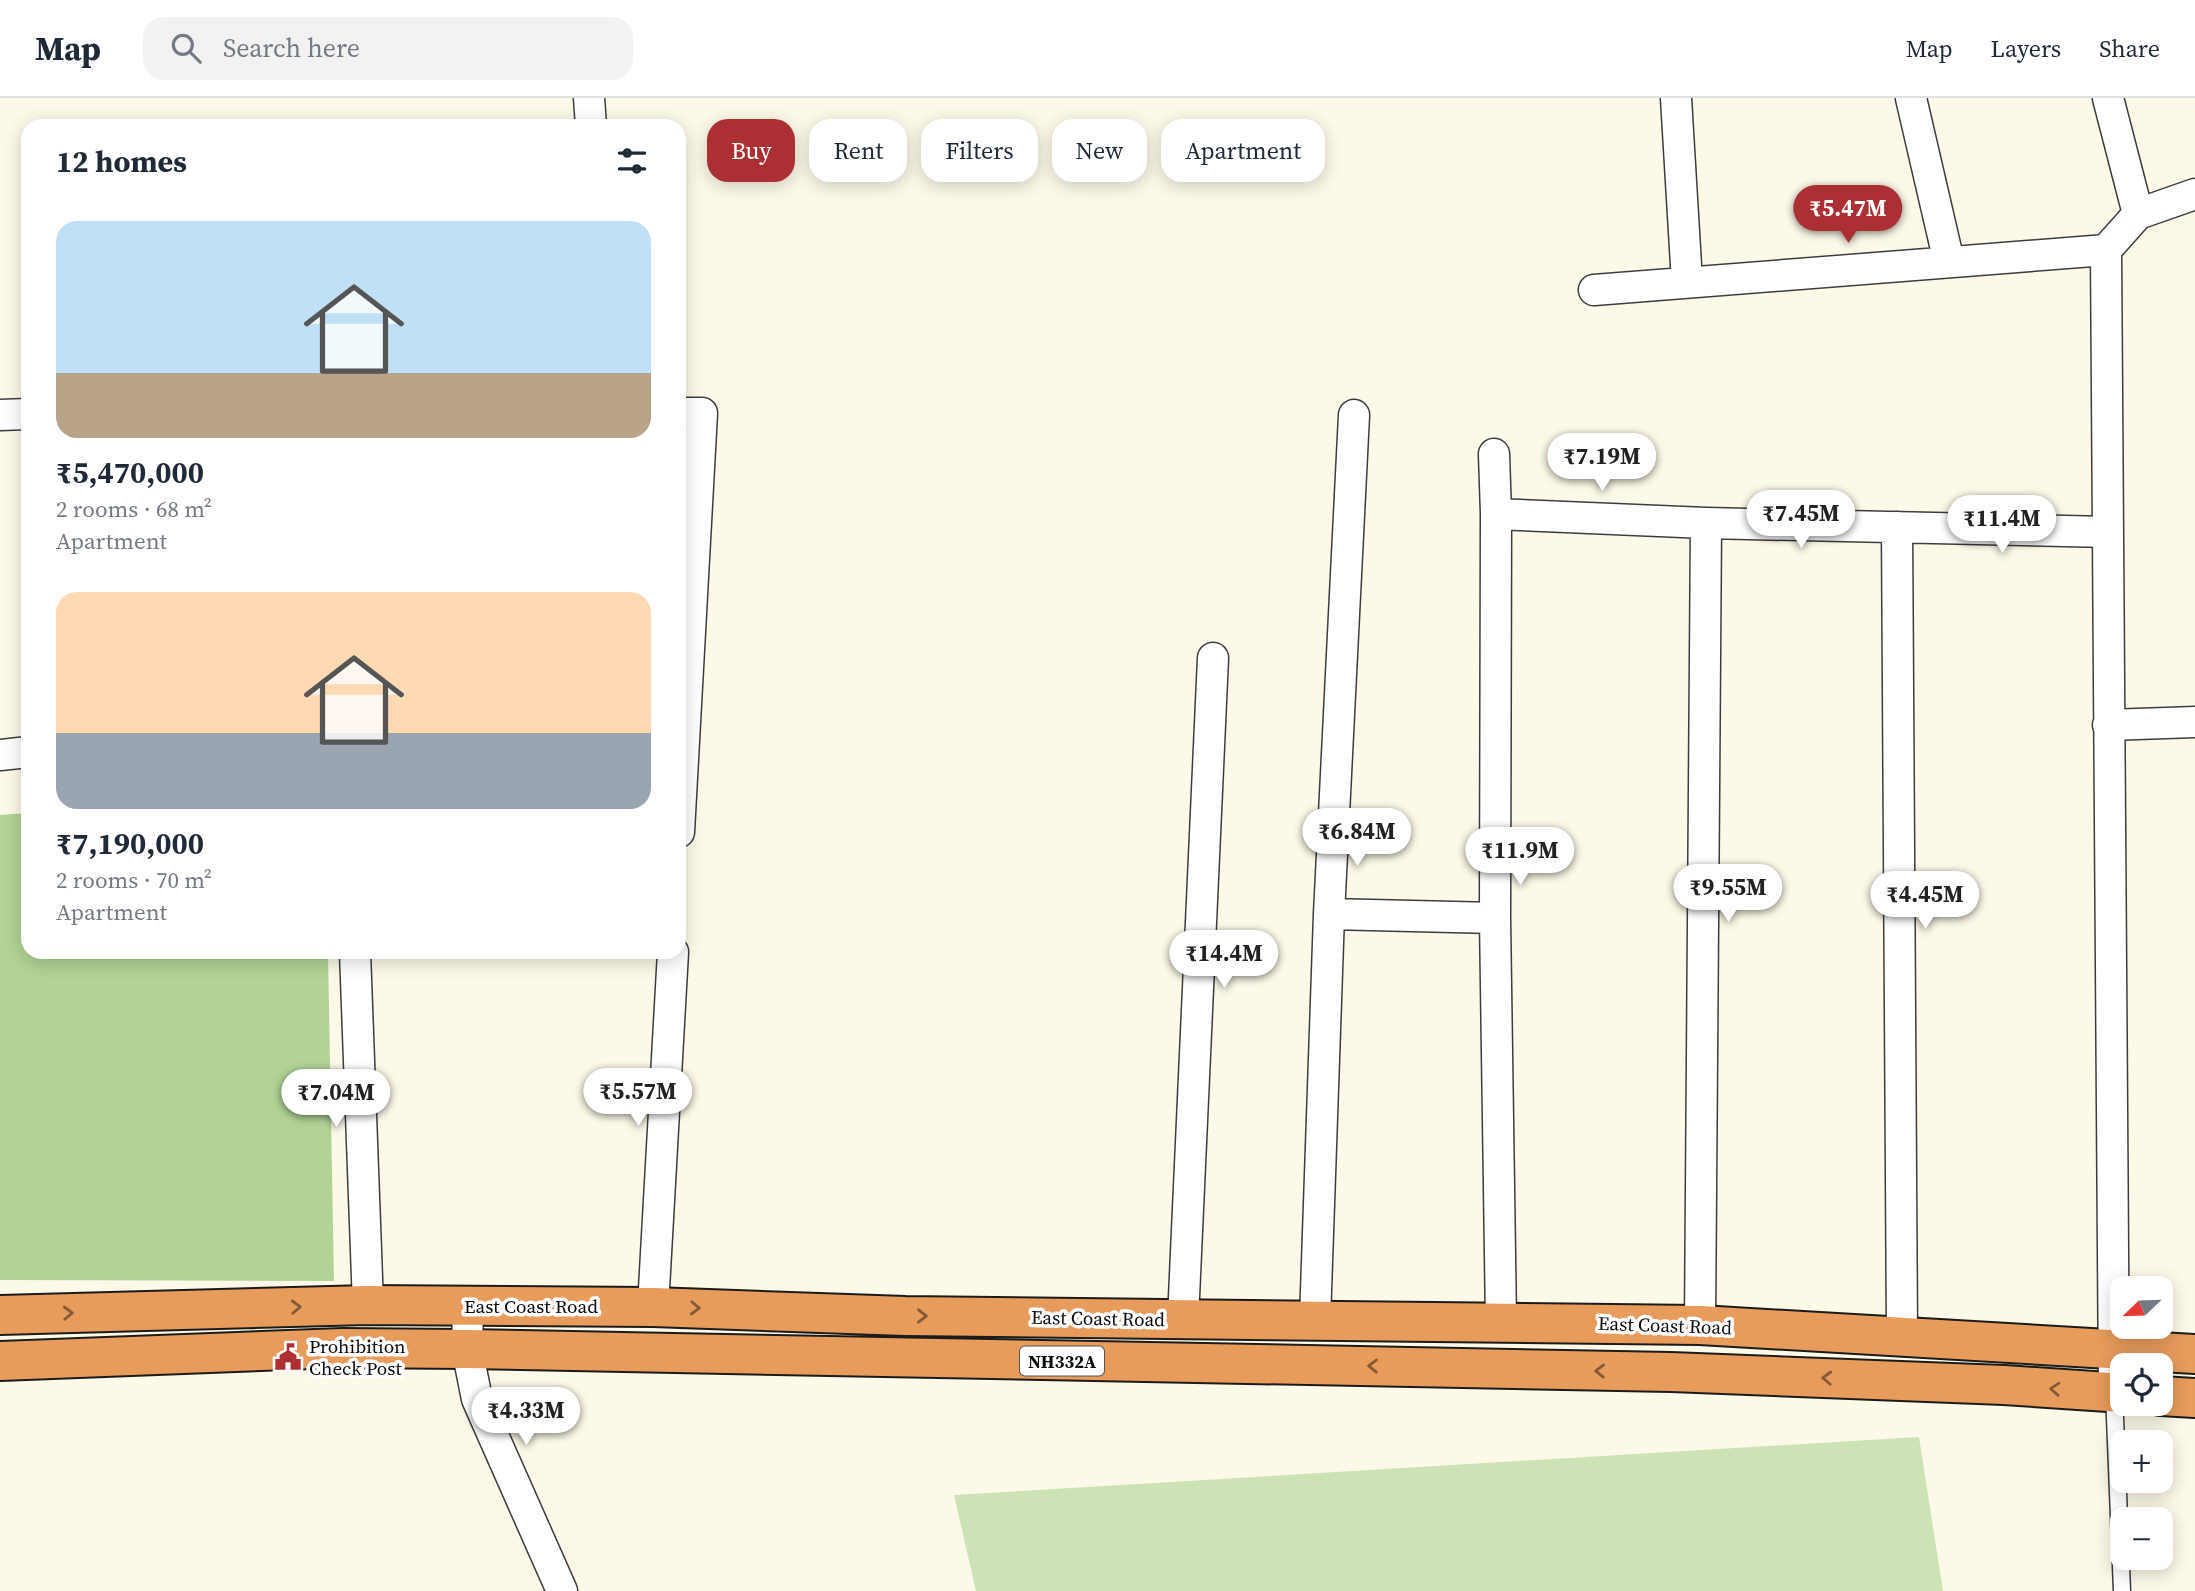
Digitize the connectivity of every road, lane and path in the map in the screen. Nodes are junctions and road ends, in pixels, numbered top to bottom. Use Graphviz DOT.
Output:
graph roads {
  1 [pos="589,98"];
  2 [pos="1675,98"];
  3 [pos="1911,98"];
  4 [pos="2108,98"];
  5 [pos="590,119"];
  6 [pos="2195,194"];
  7 [pos="2138,214"];
  8 [pos="2106,250"];
  9 [pos="1950,262"];
  10 [pos="1687,282"];
  11 [pos="1594,290"];
  12 [pos="686,413"];
  13 [pos="21,414"];
  14 [pos="0,415"];
  15 [pos="1354,415"];
  16 [pos="1494,454"];
  17 [pos="1496,514"];
  18 [pos="1706,523"];
  19 [pos="1897,527"];
  20 [pos="2108,532"];
  21 [pos="1213,658"];
  22 [pos="686,704"];
  23 [pos="2195,722"];
  24 [pos="2108,725"];
  25 [pos="21,753"];
  26 [pos="0,755"];
  27 [pos="1329,914"];
  28 [pos="1495,918"];
  29 [pos="355,959"];
  30 [pos="673,959"];
  31 [pos="368,1305"];
  32 [pos="468,1306"];
  33 [pos="653,1307"];
  34 [pos="0,1315"];
  35 [pos="1183,1319"];
  36 [pos="1315,1320"];
  37 [pos="1501,1322"];
  38 [pos="1700,1325"];
  39 [pos="1902,1336"];
  40 [pos="467,1349"];
  41 [pos="2114,1349"];
  42 [pos="2114,1353"];
  43 [pos="2195,1354"];
  44 [pos="0,1361"];
  45 [pos="2110,1392"];
  46 [pos="2173,1397"];
  47 [pos="2195,1398"];
  48 [pos="2118,1416"];
  49 [pos="562,1591"];
  50 [pos="2122,1591"];
  1 -- 5 [label="street"];
  2 -- 10 [label="street"];
  3 -- 9 [label="street"];
  4 -- 7 [label="street"];
  6 -- 7 [label="street"];
  7 -- 8 [label="street"];
  8 -- 9 [label="street"];
  8 -- 20 [label="street"];
  9 -- 10 [label="street"];
  10 -- 11 [label="street"];
  12 -- 22 [label="street"];
  13 -- 14 [label="street"];
  15 -- 27 [label="street"];
  16 -- 17 [label="street"];
  17 -- 18 [label="street"];
  17 -- 28 [label="street"];
  18 -- 19 [label="street"];
  18 -- 38 [label="street"];
  19 -- 20 [label="street"];
  19 -- 39 [label="street"];
  20 -- 24 [label="street"];
  21 -- 35 [label="street"];
  23 -- 24 [label="street"];
  24 -- 41 [label="street"];
  25 -- 26 [label="street"];
  27 -- 28 [label="street"];
  27 -- 36 [label="street"];
  28 -- 37 [label="street"];
  29 -- 31 [label="street"];
  30 -- 33 [label="street"];
  31 -- 32 [label="highway, East Coast Road / NH332A"];
  34 -- 31 [label="highway, East Coast Road / NH332A, one-way"];
  32 -- 33 [label="highway, East Coast Road / NH332A"];
  32 -- 40 [label="street"];
  33 -- 35 [label="highway, East Coast Road / NH332A, one-way"];
  35 -- 36 [label="highway, East Coast Road / NH332A"];
  36 -- 37 [label="highway, East Coast Road / NH332A"];
  37 -- 38 [label="highway, East Coast Road / NH332A"];
  38 -- 39 [label="highway, East Coast Road / NH332A"];
  39 -- 41 [label="highway, East Coast Road / NH332A"];
  40 -- 44 [label="highway, NH332A"];
  45 -- 40 [label="highway, NH332A, one-way"];
  40 -- 49 [label="street"];
  41 -- 42 [label="street"];
  41 -- 43 [label="highway, East Coast Road / NH332A"];
  46 -- 47 [label="highway"];
  48 -- 50 [label="lane"];
}
